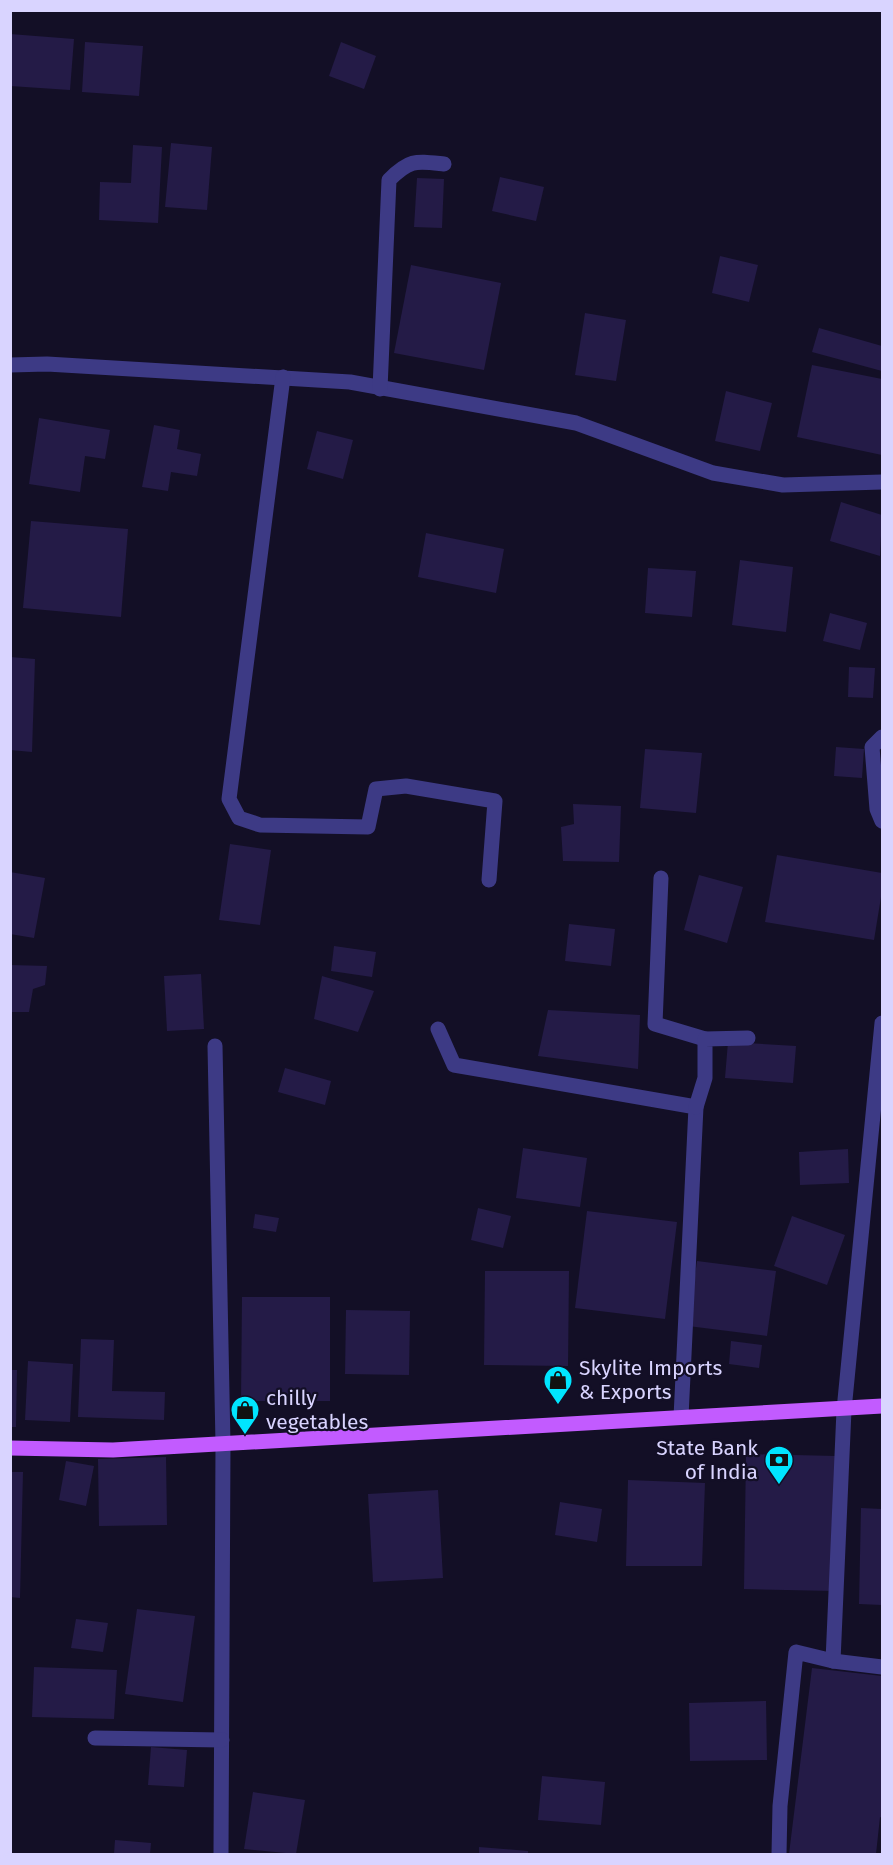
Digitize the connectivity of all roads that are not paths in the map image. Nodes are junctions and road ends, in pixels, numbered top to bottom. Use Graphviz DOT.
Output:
graph roads {
  1 [pos="444,165"];
  2 [pos="10,365"];
  3 [pos="283,378"];
  4 [pos="380,389"];
  5 [pos="882,482"];
  6 [pos="882,737"];
  7 [pos="882,821"];
  8 [pos="661,878"];
  9 [pos="489,880"];
  10 [pos="882,1023"];
  11 [pos="438,1029"];
  12 [pos="748,1038"];
  13 [pos="705,1039"];
  14 [pos="215,1046"];
  15 [pos="696,1107"];
  16 [pos="882,1406"];
  17 [pos="844,1410"];
  18 [pos="681,1418"];
  19 [pos="223,1444"];
  20 [pos="10,1448"];
  21 [pos="833,1661"];
  22 [pos="882,1667"];
  23 [pos="95,1738"];
  24 [pos="222,1740"];
  25 [pos="221,1854"];
  26 [pos="779,1854"];
  1 -- 4 [label="street"];
  2 -- 3 [label="street"];
  3 -- 4 [label="street"];
  3 -- 9 [label="street"];
  4 -- 5 [label="street"];
  6 -- 7 [label="street"];
  8 -- 13 [label="street"];
  10 -- 17 [label="street"];
  11 -- 15 [label="street"];
  12 -- 13 [label="street"];
  13 -- 15 [label="street"];
  14 -- 19 [label="street"];
  15 -- 18 [label="street"];
  16 -- 17 [label="main road"];
  17 -- 18 [label="main road"];
  17 -- 21 [label="street"];
  18 -- 19 [label="main road"];
  19 -- 20 [label="main road"];
  19 -- 24 [label="street"];
  21 -- 22 [label="street"];
  21 -- 26 [label="street"];
  23 -- 24 [label="street"];
  24 -- 25 [label="street"];
}
